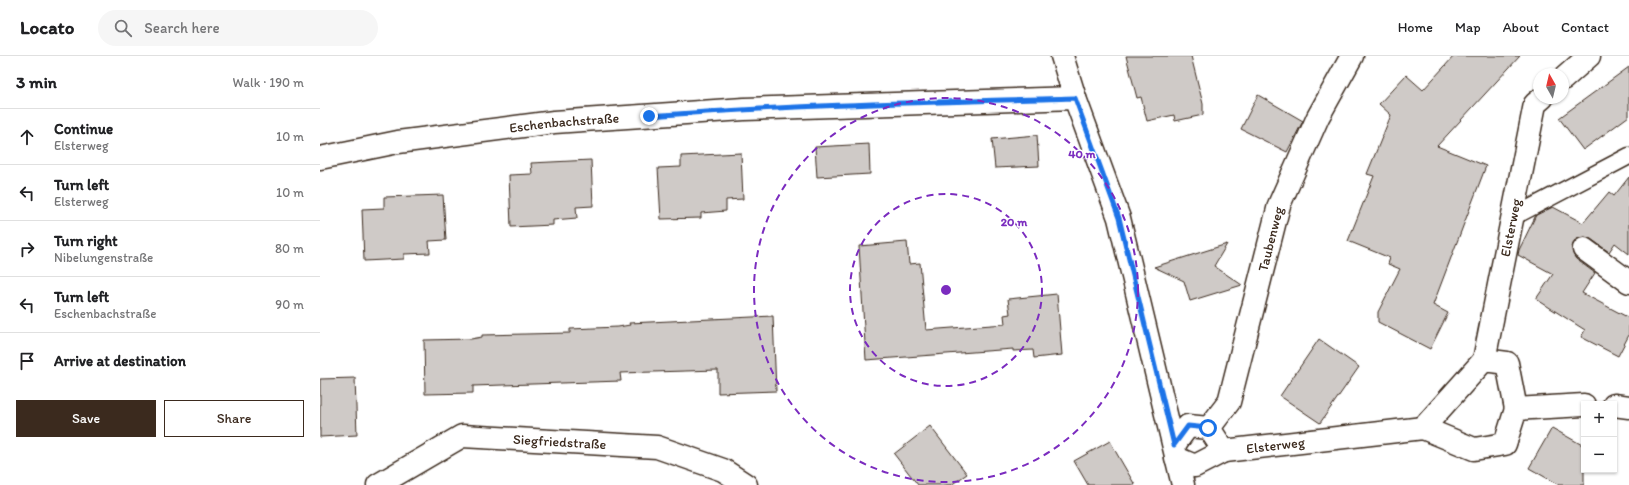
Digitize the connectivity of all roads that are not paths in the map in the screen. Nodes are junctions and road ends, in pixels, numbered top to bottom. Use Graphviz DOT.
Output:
graph roads {
  1 [pos="1062,56"];
  2 [pos="1352,56"];
  3 [pos="1589,56"];
  4 [pos="1569,74"];
  5 [pos="1075,98"];
  6 [pos="1535,104"];
  7 [pos="1629,156"];
  8 [pos="320,158"];
  9 [pos="1513,217"];
  10 [pos="1584,249"];
  11 [pos="1629,282"];
  12 [pos="1484,360"];
  13 [pos="1581,405"];
  14 [pos="1617,405"];
  15 [pos="1629,407"];
  16 [pos="1516,409"];
  17 [pos="1208,428"];
  18 [pos="1423,428"];
  19 [pos="1224,450"];
  20 [pos="1175,451"];
  21 [pos="378,485"];
  22 [pos="746,485"];
  23 [pos="1183,485"];
  1 -- 5 [label="street"];
  2 -- 17 [label="street, Taubenweg"];
  3 -- 4 [label="street"];
  5 -- 8 [label="street, Eschenbachstraße"];
  5 -- 20 [label="street"];
  6 -- 9 [label="street, Elsterweg"];
  7 -- 9 [label="lane"];
  9 -- 12 [label="street, Elsterweg"];
  10 -- 11 [label="street"];
  12 -- 16 [label="street, Elsterweg"];
  12 -- 18 [label="street"];
  13 -- 16 [label="street"];
  14 -- 15 [label="street"];
  16 -- 18 [label="street, Elsterweg"];
  17 -- 19 [label="street"];
  17 -- 20 [label="street"];
  18 -- 19 [label="street, Elsterweg"];
  19 -- 20 [label="street, Elsterweg"];
  20 -- 23 [label="street"];
  21 -- 22 [label="street, Siegfriedstraße"];
}
